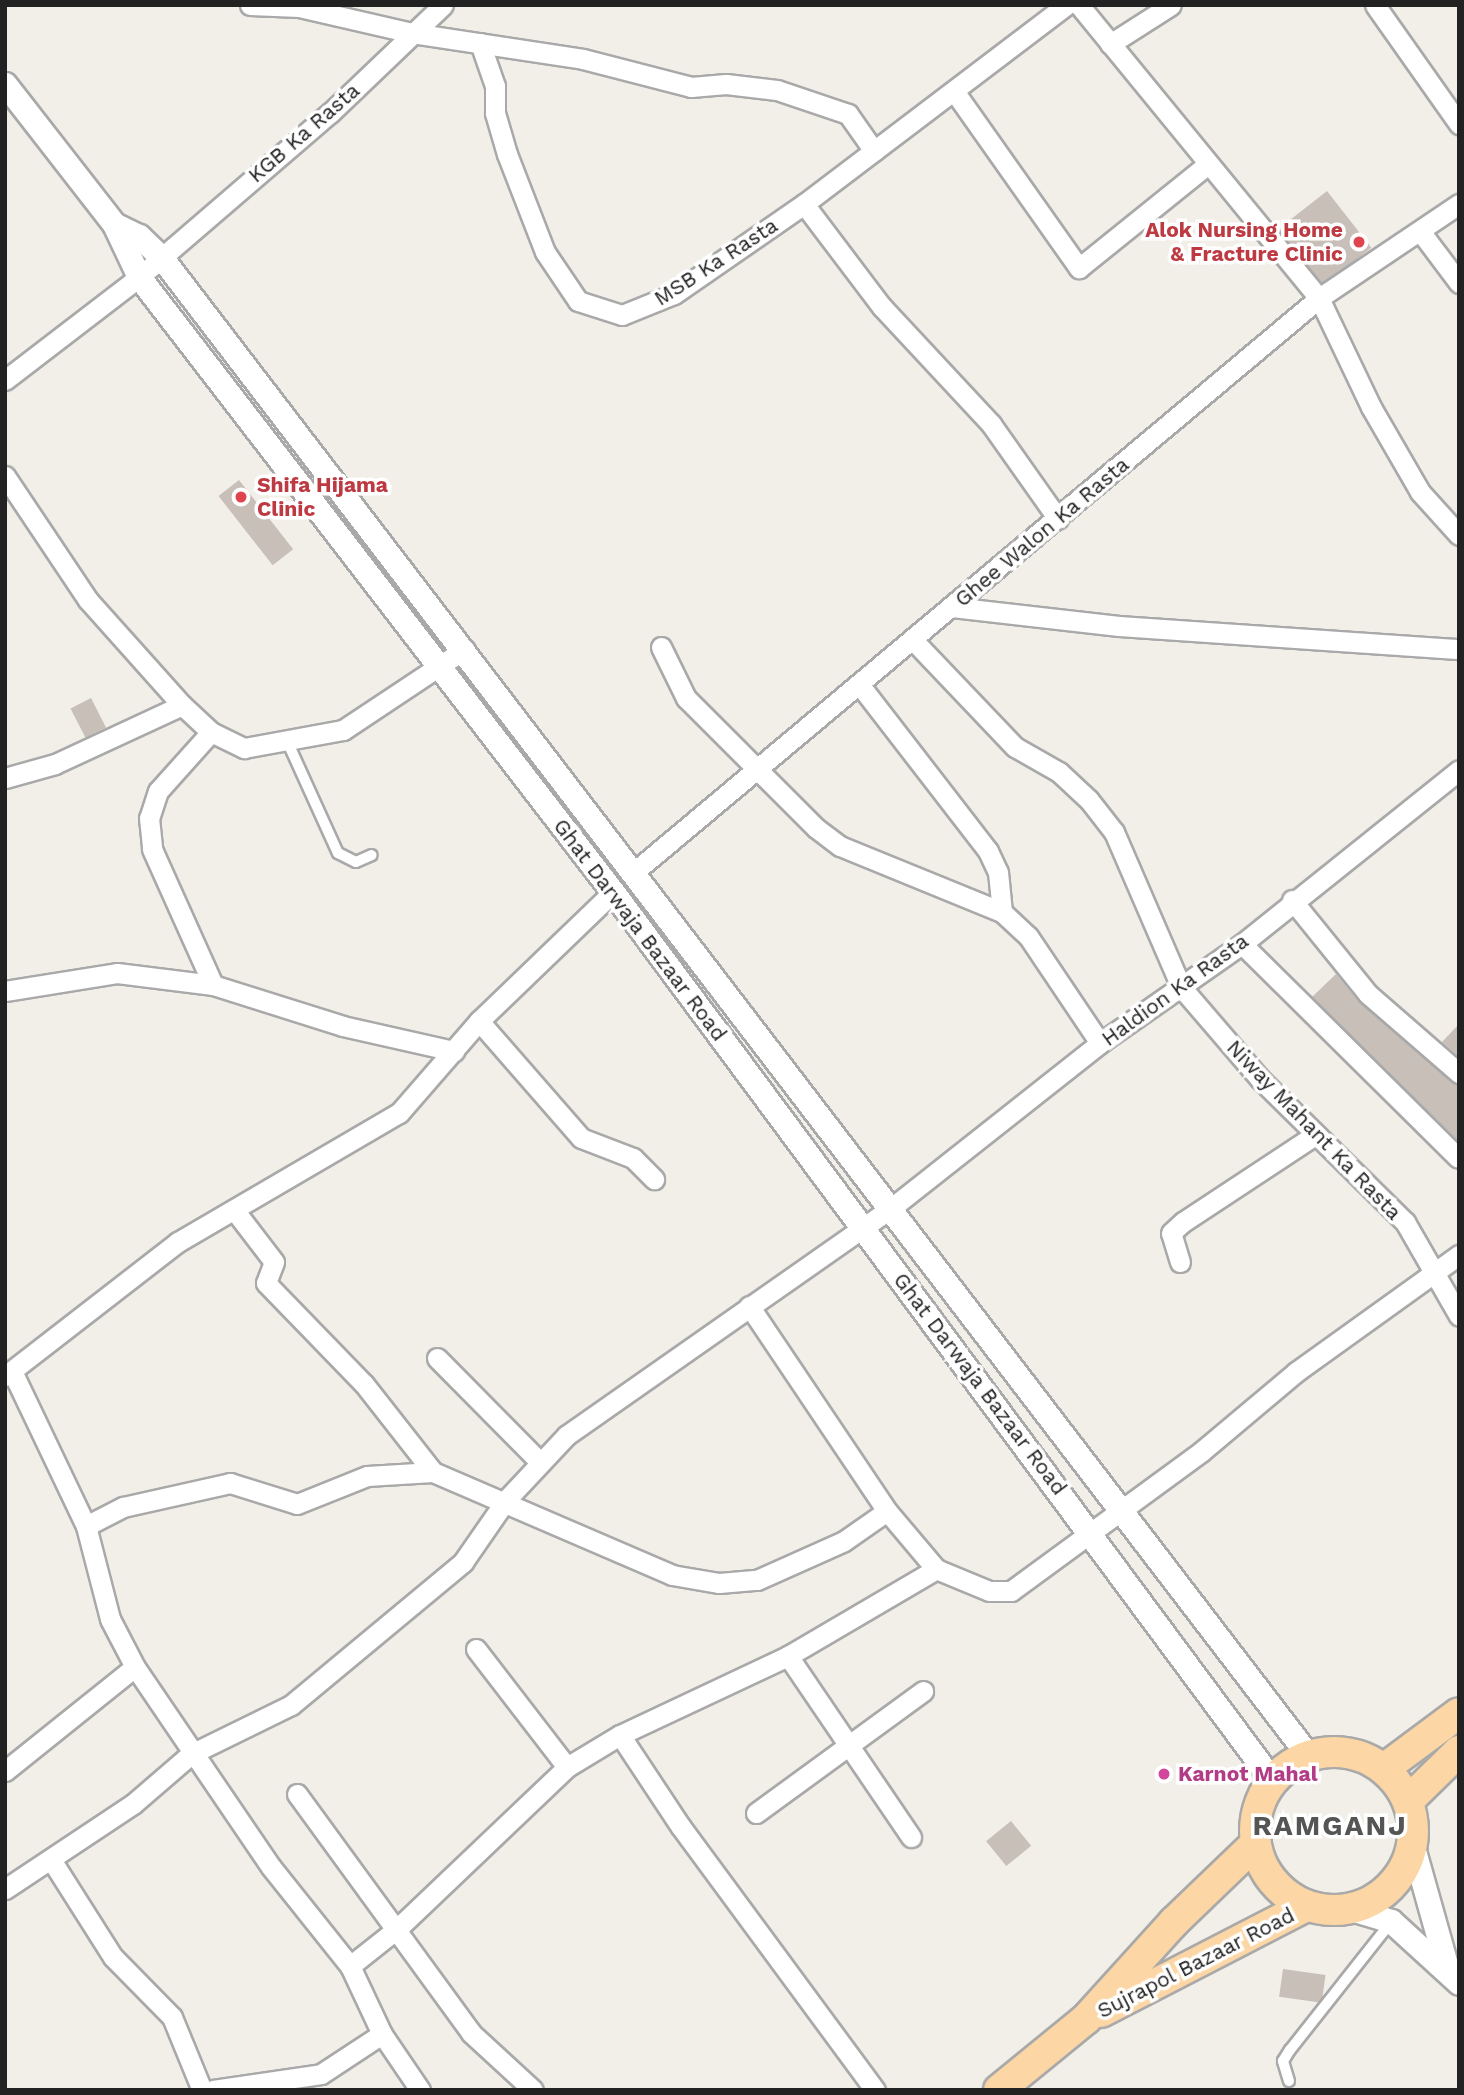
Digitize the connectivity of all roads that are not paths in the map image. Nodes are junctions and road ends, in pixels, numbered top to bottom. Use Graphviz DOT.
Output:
graph roads {
  1 [pos="250,5"];
  2 [pos="443,5"];
  3 [pos="1066,5"];
  4 [pos="1079,5"];
  5 [pos="1171,5"];
  6 [pos="1375,5"];
  7 [pos="412,33"];
  8 [pos="480,43"];
  9 [pos="1110,44"];
  10 [pos="5,84"];
  11 [pos="954,91"];
  12 [pos="1459,124"];
  13 [pos="874,151"];
  14 [pos="1208,164"];
  15 [pos="804,204"];
  16 [pos="1459,204"];
  17 [pos="114,224"];
  18 [pos="1420,231"];
  19 [pos="161,257"];
  20 [pos="139,277"];
  21 [pos="1459,284"];
  22 [pos="1319,298"];
  23 [pos="5,380"];
  24 [pos="5,476"];
  25 [pos="1058,519"];
  26 [pos="1459,535"];
  27 [pos="952,607"];
  28 [pos="912,639"];
  29 [pos="661,648"];
  30 [pos="465,649"];
  31 [pos="1459,649"];
  32 [pos="439,668"];
  33 [pos="859,684"];
  34 [pos="182,705"];
  35 [pos="211,732"];
  36 [pos="288,743"];
  37 [pos="1459,769"];
  38 [pos="757,770"];
  39 [pos="5,778"];
  40 [pos="372,855"];
  41 [pos="634,872"];
  42 [pos="613,892"];
  43 [pos="1292,900"];
  44 [pos="1002,912"];
  45 [pos="1242,944"];
  46 [pos="213,985"];
  47 [pos="7,986"];
  48 [pos="1181,987"];
  49 [pos="479,1021"];
  50 [pos="1100,1043"];
  51 [pos="454,1051"];
  52 [pos="1459,1073"];
  53 [pos="1315,1135"];
  54 [pos="1458,1158"];
  55 [pos="654,1180"];
  56 [pos="890,1209"];
  57 [pos="235,1211"];
  58 [pos="861,1228"];
  59 [pos="1459,1255"];
  60 [pos="1180,1262"];
  61 [pos="1433,1274"];
  62 [pos="749,1306"];
  63 [pos="1459,1316"];
  64 [pos="437,1358"];
  65 [pos="9,1374"];
  66 [pos="538,1460"];
  67 [pos="433,1472"];
  68 [pos="506,1500"];
  69 [pos="887,1511"];
  70 [pos="1121,1513"];
  71 [pos="86,1526"];
  72 [pos="1093,1533"];
  73 [pos="936,1569"];
  74 [pos="476,1649"];
  75 [pos="788,1656"];
  76 [pos="135,1667"];
  77 [pos="923,1691"];
  78 [pos="1459,1713"];
  79 [pos="620,1735"];
  80 [pos="850,1747"];
  81 [pos="1459,1751"];
  82 [pos="191,1754"];
  83 [pos="1308,1755"];
  84 [pos="567,1767"];
  85 [pos="1385,1768"];
  86 [pos="5,1771"];
  87 [pos="1272,1780"];
  88 [pos="297,1794"];
  89 [pos="1409,1800"];
  90 [pos="756,1813"];
  91 [pos="911,1837"];
  92 [pos="1255,1844"];
  93 [pos="1413,1847"];
  94 [pos="52,1861"];
  95 [pos="5,1889"];
  96 [pos="1306,1906"];
  97 [pos="1351,1909"];
  98 [pos="1391,1921"];
  99 [pos="398,1928"];
  100 [pos="350,1966"];
  101 [pos="1453,1975"];
  102 [pos="1086,2019"];
  103 [pos="382,2034"];
  104 [pos="1289,2081"];
  105 [pos="316,2082"];
  106 [pos="202,2090"];
  107 [pos="213,2090"];
  108 [pos="420,2090"];
  109 [pos="533,2090"];
  110 [pos="875,2090"];
  111 [pos="999,2090"];
  1 -- 7 [label="street"];
  2 -- 7 [label="street, KGB Ka Rasta"];
  3 -- 11 [label="street, MSB Ka Rasta"];
  4 -- 9 [label="street"];
  5 -- 9 [label="street"];
  6 -- 12 [label="street"];
  7 -- 8 [label="street"];
  7 -- 19 [label="street, KGB Ka Rasta"];
  8 -- 13 [label="street"];
  8 -- 15 [label="street, MSB Ka Rasta"];
  9 -- 14 [label="street"];
  10 -- 17 [label="street, Ghat Darwaja Bazaar Road"];
  11 -- 13 [label="street, MSB Ka Rasta"];
  11 -- 14 [label="street"];
  13 -- 15 [label="street, MSB Ka Rasta"];
  14 -- 22 [label="street"];
  15 -- 25 [label="street"];
  16 -- 18 [label="street, Ghee Walon Ka Rasta"];
  17 -- 19 [label="street"];
  17 -- 20 [label="street, Ghat Darwaja Bazaar Road"];
  18 -- 21 [label="street"];
  18 -- 22 [label="street, Ghee Walon Ka Rasta"];
  19 -- 20 [label="street, KGB Ka Rasta"];
  19 -- 30 [label="street"];
  20 -- 23 [label="street, KGB Ka Rasta"];
  20 -- 32 [label="street, Ghat Darwaja Bazaar Road"];
  22 -- 25 [label="street, Ghee Walon Ka Rasta"];
  22 -- 26 [label="street"];
  24 -- 34 [label="street"];
  25 -- 27 [label="street, Ghee Walon Ka Rasta"];
  27 -- 28 [label="street, Ghee Walon Ka Rasta"];
  27 -- 31 [label="street"];
  28 -- 33 [label="street, Ghee Walon Ka Rasta"];
  28 -- 48 [label="street, Niway Mahant Ka Rasta"];
  29 -- 38 [label="street"];
  30 -- 32 [label="street"];
  30 -- 41 [label="street"];
  32 -- 36 [label="street"];
  32 -- 42 [label="street, Ghat Darwaja Bazaar Road"];
  33 -- 38 [label="street, Ghee Walon Ka Rasta"];
  33 -- 44 [label="street"];
  34 -- 35 [label="street"];
  34 -- 39 [label="street"];
  35 -- 36 [label="street"];
  35 -- 46 [label="street"];
  36 -- 40 [label="lane"];
  37 -- 43 [label="street, Haldion Ka Rasta"];
  38 -- 41 [label="street, Ghee Walon Ka Rasta"];
  38 -- 44 [label="street"];
  41 -- 42 [label="street"];
  41 -- 56 [label="street"];
  42 -- 49 [label="street"];
  42 -- 58 [label="street, Ghat Darwaja Bazaar Road"];
  43 -- 45 [label="street, Haldion Ka Rasta"];
  43 -- 52 [label="street"];
  44 -- 50 [label="street"];
  45 -- 48 [label="street, Haldion Ka Rasta"];
  45 -- 54 [label="street"];
  46 -- 47 [label="street"];
  46 -- 51 [label="street"];
  48 -- 50 [label="street, Haldion Ka Rasta"];
  48 -- 53 [label="street, Niway Mahant Ka Rasta"];
  49 -- 51 [label="street"];
  49 -- 55 [label="street"];
  50 -- 56 [label="street, Haldion Ka Rasta"];
  51 -- 57 [label="street"];
  53 -- 60 [label="street"];
  53 -- 61 [label="street, Niway Mahant Ka Rasta"];
  56 -- 58 [label="street, Haldion Ka Rasta"];
  56 -- 70 [label="street"];
  57 -- 65 [label="street"];
  57 -- 67 [label="street"];
  58 -- 62 [label="street, Haldion Ka Rasta"];
  58 -- 72 [label="street, Ghat Darwaja Bazaar Road"];
  59 -- 61 [label="street"];
  61 -- 63 [label="street, Niway Mahant Ka Rasta"];
  61 -- 70 [label="street"];
  62 -- 66 [label="street, Haldion Ka Rasta"];
  62 -- 69 [label="street"];
  64 -- 66 [label="street"];
  65 -- 71 [label="street"];
  66 -- 68 [label="street, Haldion Ka Rasta"];
  67 -- 68 [label="street"];
  67 -- 71 [label="street"];
  68 -- 69 [label="street"];
  68 -- 82 [label="street, Haldion Ka Rasta"];
  69 -- 73 [label="street"];
  70 -- 72 [label="street"];
  70 -- 83 [label="street"];
  71 -- 76 [label="street"];
  72 -- 73 [label="street"];
  72 -- 87 [label="street, Ghat Darwaja Bazaar Road"];
  73 -- 75 [label="street"];
  74 -- 84 [label="street"];
  75 -- 79 [label="street"];
  75 -- 80 [label="street"];
  76 -- 82 [label="street"];
  76 -- 86 [label="street"];
  77 -- 80 [label="street"];
  78 -- 85 [label="main road"];
  79 -- 84 [label="street"];
  79 -- 110 [label="street"];
  80 -- 90 [label="street"];
  80 -- 91 [label="street"];
  81 -- 89 [label="main road"];
  82 -- 94 [label="street, Haldion Ka Rasta"];
  82 -- 100 [label="street"];
  83 -- 85 [label="main road"];
  83 -- 87 [label="main road"];
  84 -- 99 [label="street"];
  85 -- 89 [label="main road"];
  87 -- 92 [label="main road"];
  88 -- 99 [label="street"];
  89 -- 93 [label="main road"];
  92 -- 96 [label="main road"];
  92 -- 102 [label="main road, Sujrapol Bazaar Road"];
  93 -- 97 [label="main road"];
  93 -- 101 [label="street"];
  94 -- 95 [label="street, Haldion Ka Rasta"];
  94 -- 106 [label="street"];
  96 -- 97 [label="main road"];
  96 -- 102 [label="main road, Sujrapol Bazaar Road"];
  97 -- 98 [label="street"];
  98 -- 101 [label="street"];
  98 -- 104 [label="lane"];
  99 -- 100 [label="street"];
  99 -- 109 [label="street"];
  100 -- 103 [label="street"];
  102 -- 111 [label="main road, Sujrapol Bazaar Road"];
  103 -- 105 [label="street"];
  103 -- 108 [label="street"];
  105 -- 107 [label="street"];
}
